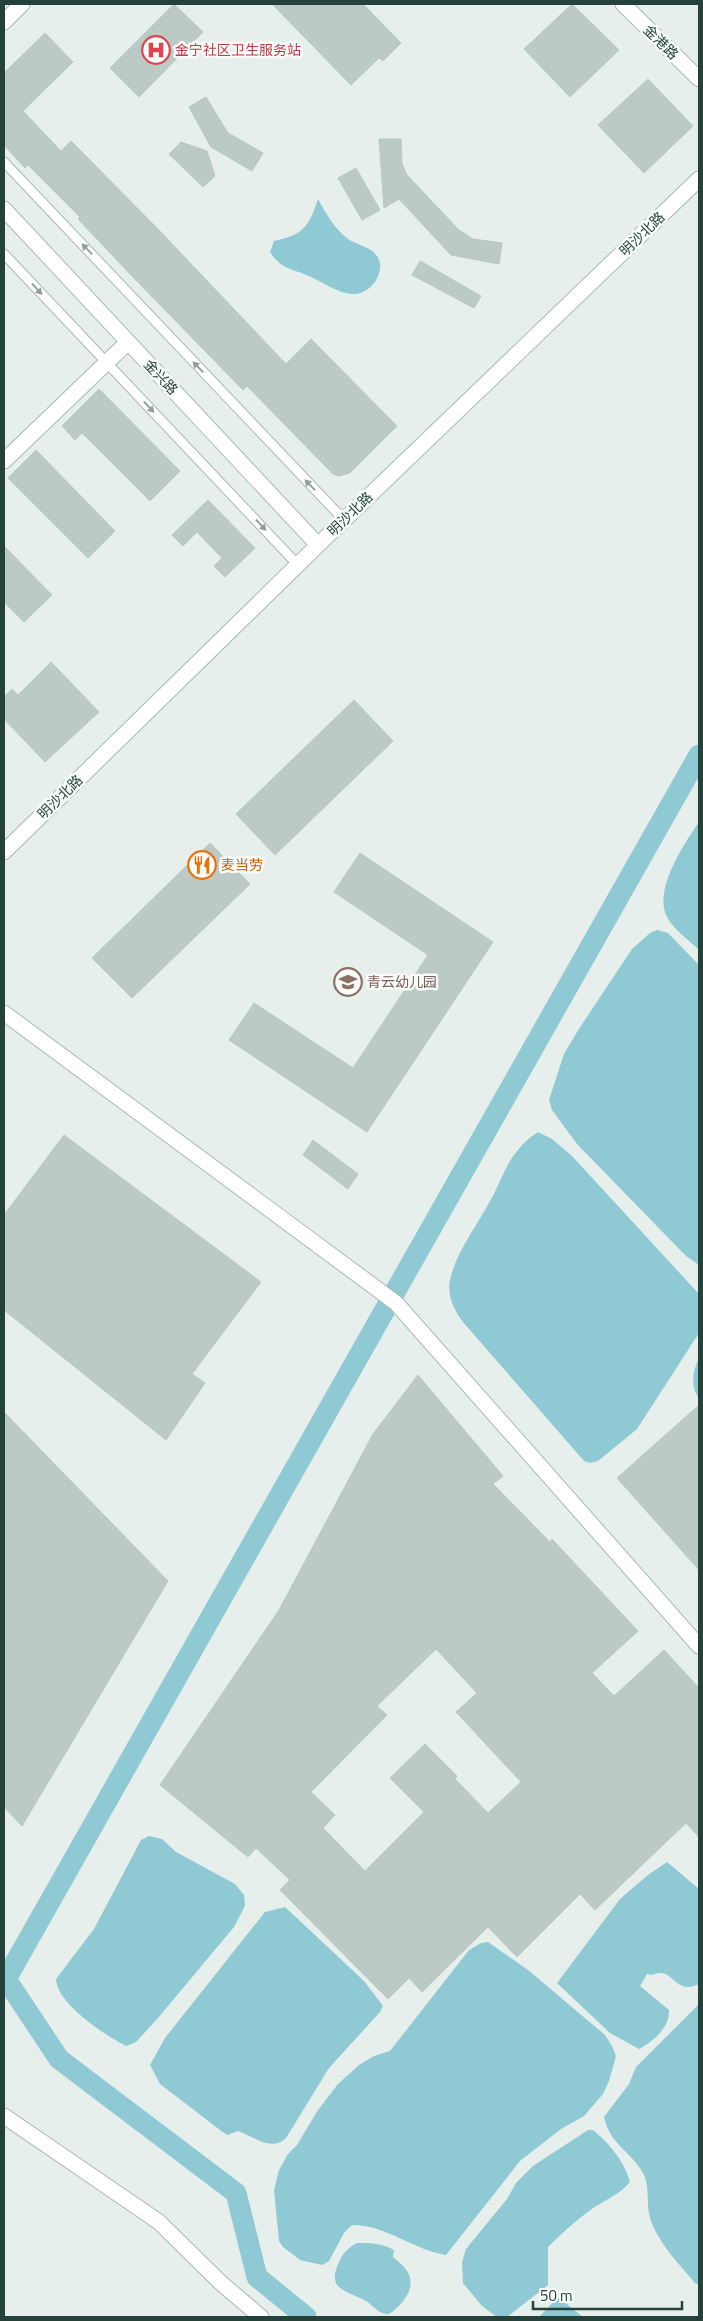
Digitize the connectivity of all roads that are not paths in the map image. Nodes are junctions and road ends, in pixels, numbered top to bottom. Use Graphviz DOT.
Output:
graph roads {
  1 [pos="22,4"];
  2 [pos="623,4"];
  3 [pos="4,22"];
  4 [pos="699,79"];
  5 [pos="4,162"];
  6 [pos="699,179"];
  7 [pos="4,209"];
  8 [pos="4,254"];
  9 [pos="128,342"];
  10 [pos="107,363"];
  11 [pos="4,461"];
  12 [pos="344,520"];
  13 [pos="318,545"];
  14 [pos="298,565"];
  15 [pos="4,852"];
  16 [pos="4,1013"];
  17 [pos="699,1646"];
  18 [pos="4,2116"];
  19 [pos="261,2317"];
  1 -- 3 [label="street"];
  2 -- 4 [label="street, 金港路"];
  12 -- 5 [label="lane, one-way"];
  6 -- 12 [label="street, 明沙北路"];
  7 -- 9 [label="street, 金兴路"];
  8 -- 10 [label="lane, one-way"];
  9 -- 10 [label="street"];
  9 -- 13 [label="street, 金兴路"];
  10 -- 11 [label="street"];
  10 -- 14 [label="lane, one-way"];
  12 -- 13 [label="street, 明沙北路"];
  13 -- 14 [label="street, 明沙北路"];
  14 -- 15 [label="street, 明沙北路"];
  16 -- 17 [label="street"];
  18 -- 19 [label="street"];
}
